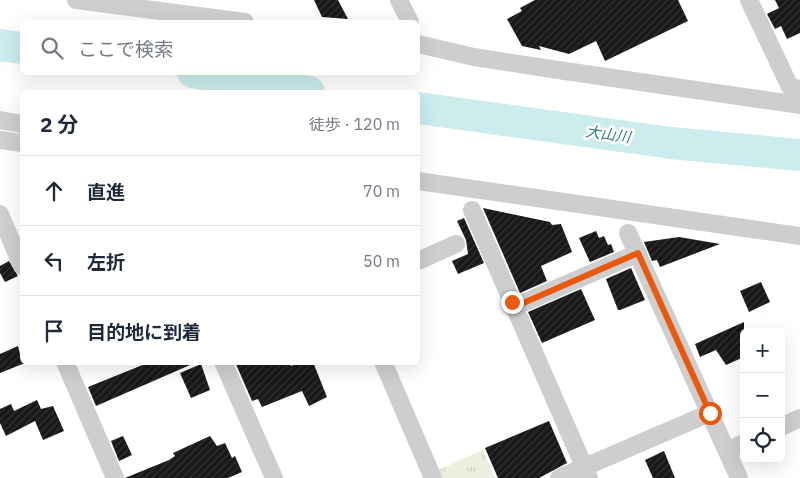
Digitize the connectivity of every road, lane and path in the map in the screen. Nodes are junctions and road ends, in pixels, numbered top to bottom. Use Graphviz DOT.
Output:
graph roads {
  1 [pos="76,0"];
  2 [pos="399,0"];
  3 [pos="749,0"];
  4 [pos="230,20"];
  5 [pos="409,20"];
  6 [pos="420,43"];
  7 [pos="800,89"];
  8 [pos="800,105"];
  9 [pos="0,120"];
  10 [pos="20,124"];
  11 [pos="0,140"];
  12 [pos="20,143"];
  13 [pos="420,181"];
  14 [pos="472,210"];
  15 [pos="0,214"];
  16 [pos="628,233"];
  17 [pos="800,236"];
  18 [pos="456,244"];
  19 [pos="638,253"];
  20 [pos="420,260"];
  21 [pos="20,261"];
  22 [pos="514,307"];
  23 [pos="66,365"];
  24 [pos="224,365"];
  25 [pos="383,365"];
  26 [pos="710,413"];
  27 [pos="800,418"];
  28 [pos="785,425"];
  29 [pos="740,445"];
  30 [pos="727,451"];
  31 [pos="587,472"];
  32 [pos="116,478"];
  33 [pos="274,478"];
  34 [pos="433,478"];
  35 [pos="559,478"];
  36 [pos="739,478"];
  1 -- 4 [label="street"];
  2 -- 5 [label="street"];
  3 -- 7 [label="street"];
  6 -- 8 [label="street"];
  9 -- 10 [label="street"];
  11 -- 12 [label="street"];
  13 -- 17 [label="street"];
  14 -- 22 [label="street"];
  15 -- 21 [label="street"];
  16 -- 19 [label="street"];
  18 -- 20 [label="street"];
  19 -- 22 [label="street"];
  19 -- 26 [label="street"];
  22 -- 31 [label="street"];
  23 -- 32 [label="street"];
  24 -- 33 [label="street"];
  25 -- 34 [label="street"];
  26 -- 30 [label="street"];
  26 -- 31 [label="street"];
  27 -- 28 [label="street"];
  29 -- 30 [label="street"];
  30 -- 36 [label="street"];
  31 -- 35 [label="street"];
}
